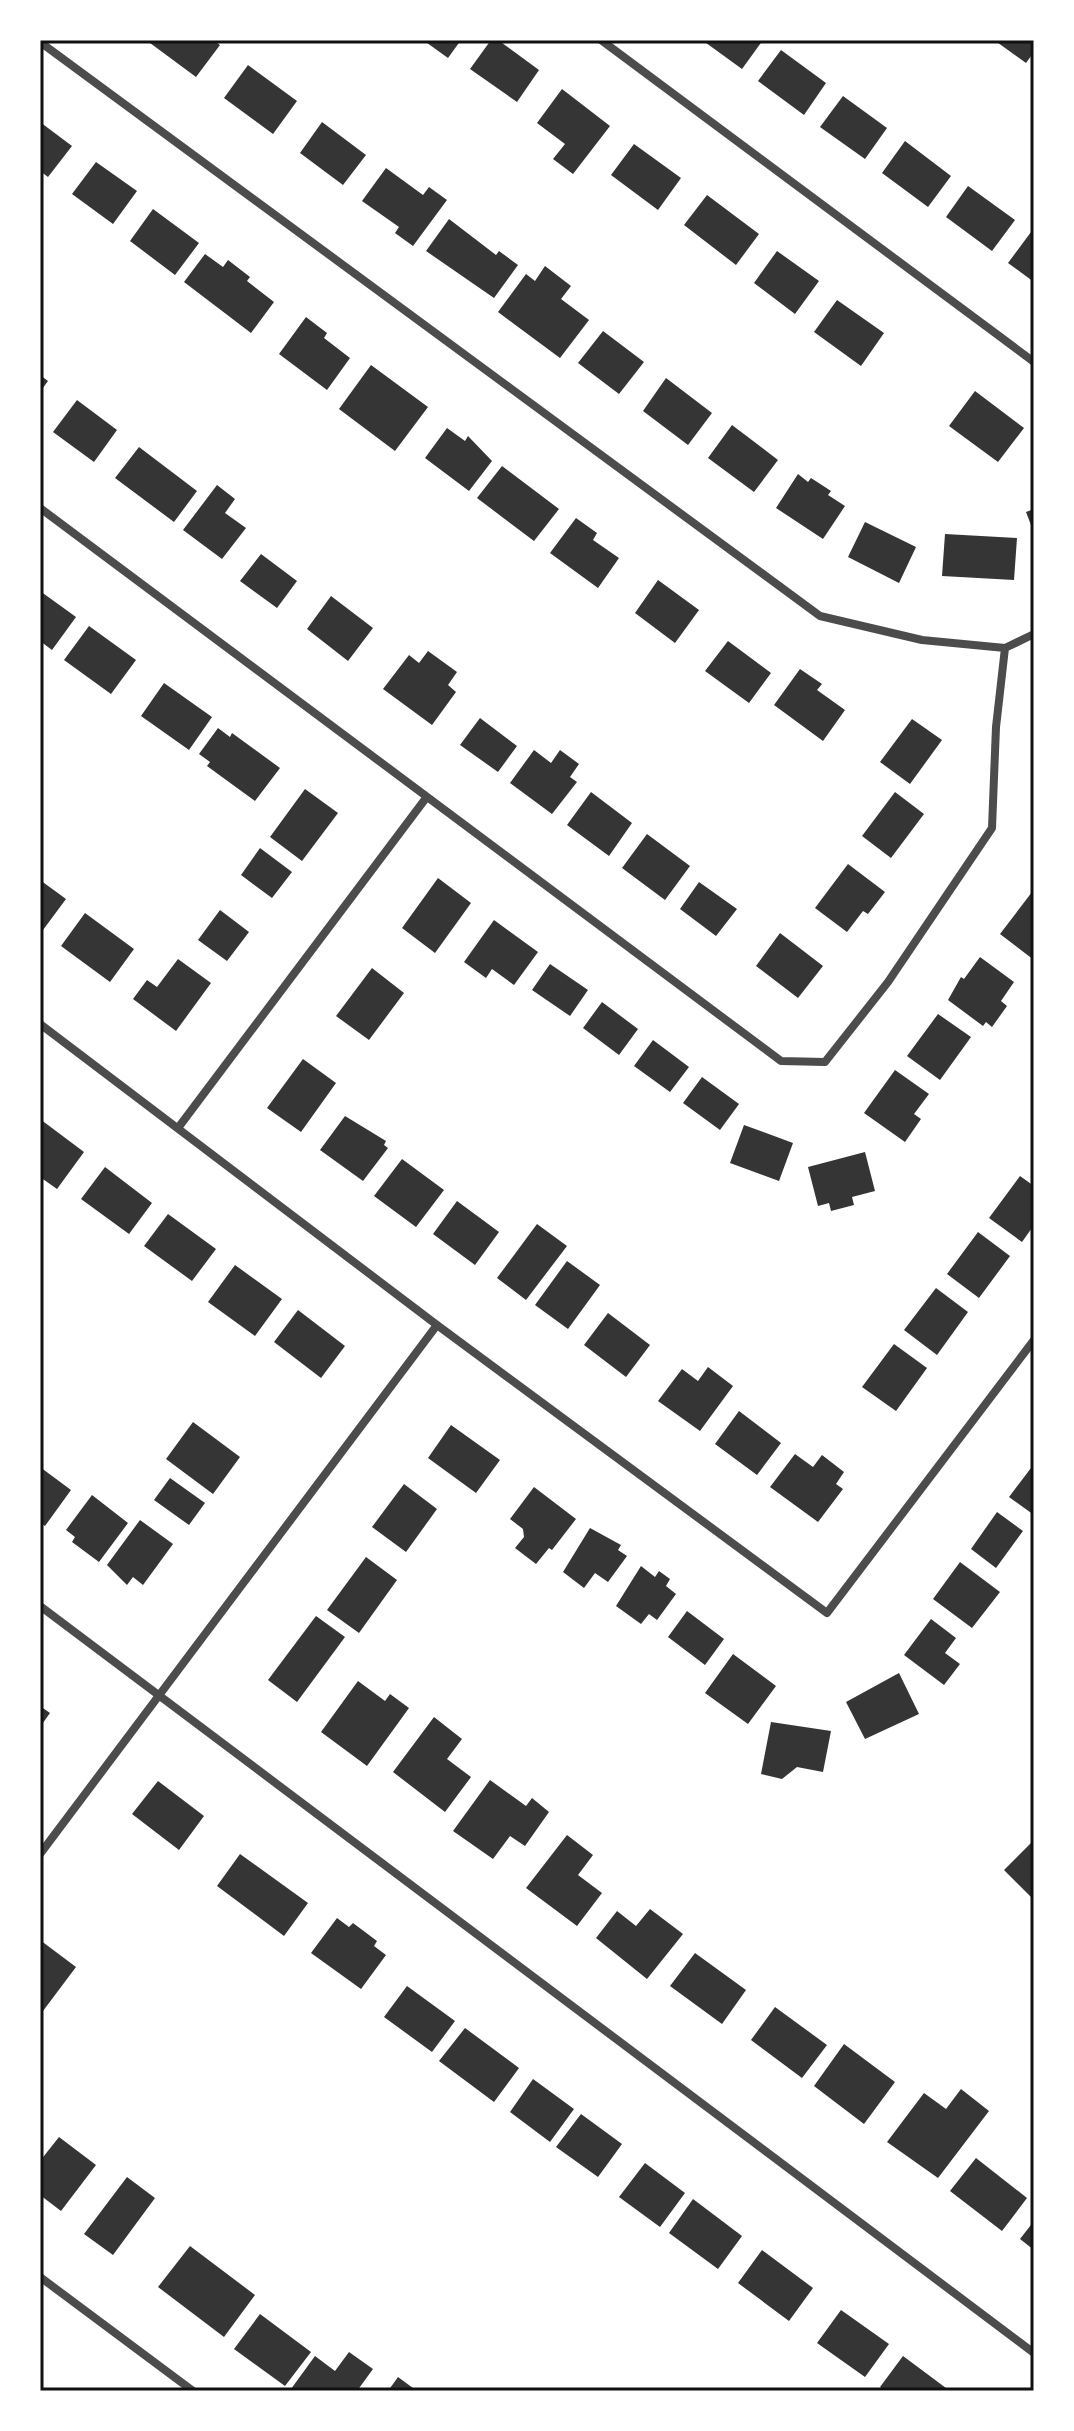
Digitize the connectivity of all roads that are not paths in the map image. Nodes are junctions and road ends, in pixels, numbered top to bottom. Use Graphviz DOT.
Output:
graph roads {
  1 [pos="601,40"];
  2 [pos="40,42"];
  3 [pos="1034,362"];
  4 [pos="40,508"];
  5 [pos="1034,634"];
  6 [pos="1005,648"];
  7 [pos="426,798"];
  8 [pos="40,1024"];
  9 [pos="178,1128"];
  10 [pos="437,1325"];
  11 [pos="1034,1340"];
  12 [pos="40,1606"];
  13 [pos="156,1696"];
  14 [pos="40,1854"];
  15 [pos="40,2277"];
  16 [pos="1034,2353"];
  17 [pos="193,2391"];
  1 -- 3 [label="street"];
  2 -- 6 [label="street"];
  4 -- 7 [label="street"];
  5 -- 6 [label="street"];
  6 -- 7 [label="street"];
  7 -- 9 [label="street"];
  8 -- 9 [label="street"];
  9 -- 10 [label="street"];
  10 -- 11 [label="street"];
  10 -- 13 [label="street"];
  12 -- 13 [label="street"];
  13 -- 14 [label="street"];
  13 -- 16 [label="street"];
  15 -- 17 [label="street"];
}
